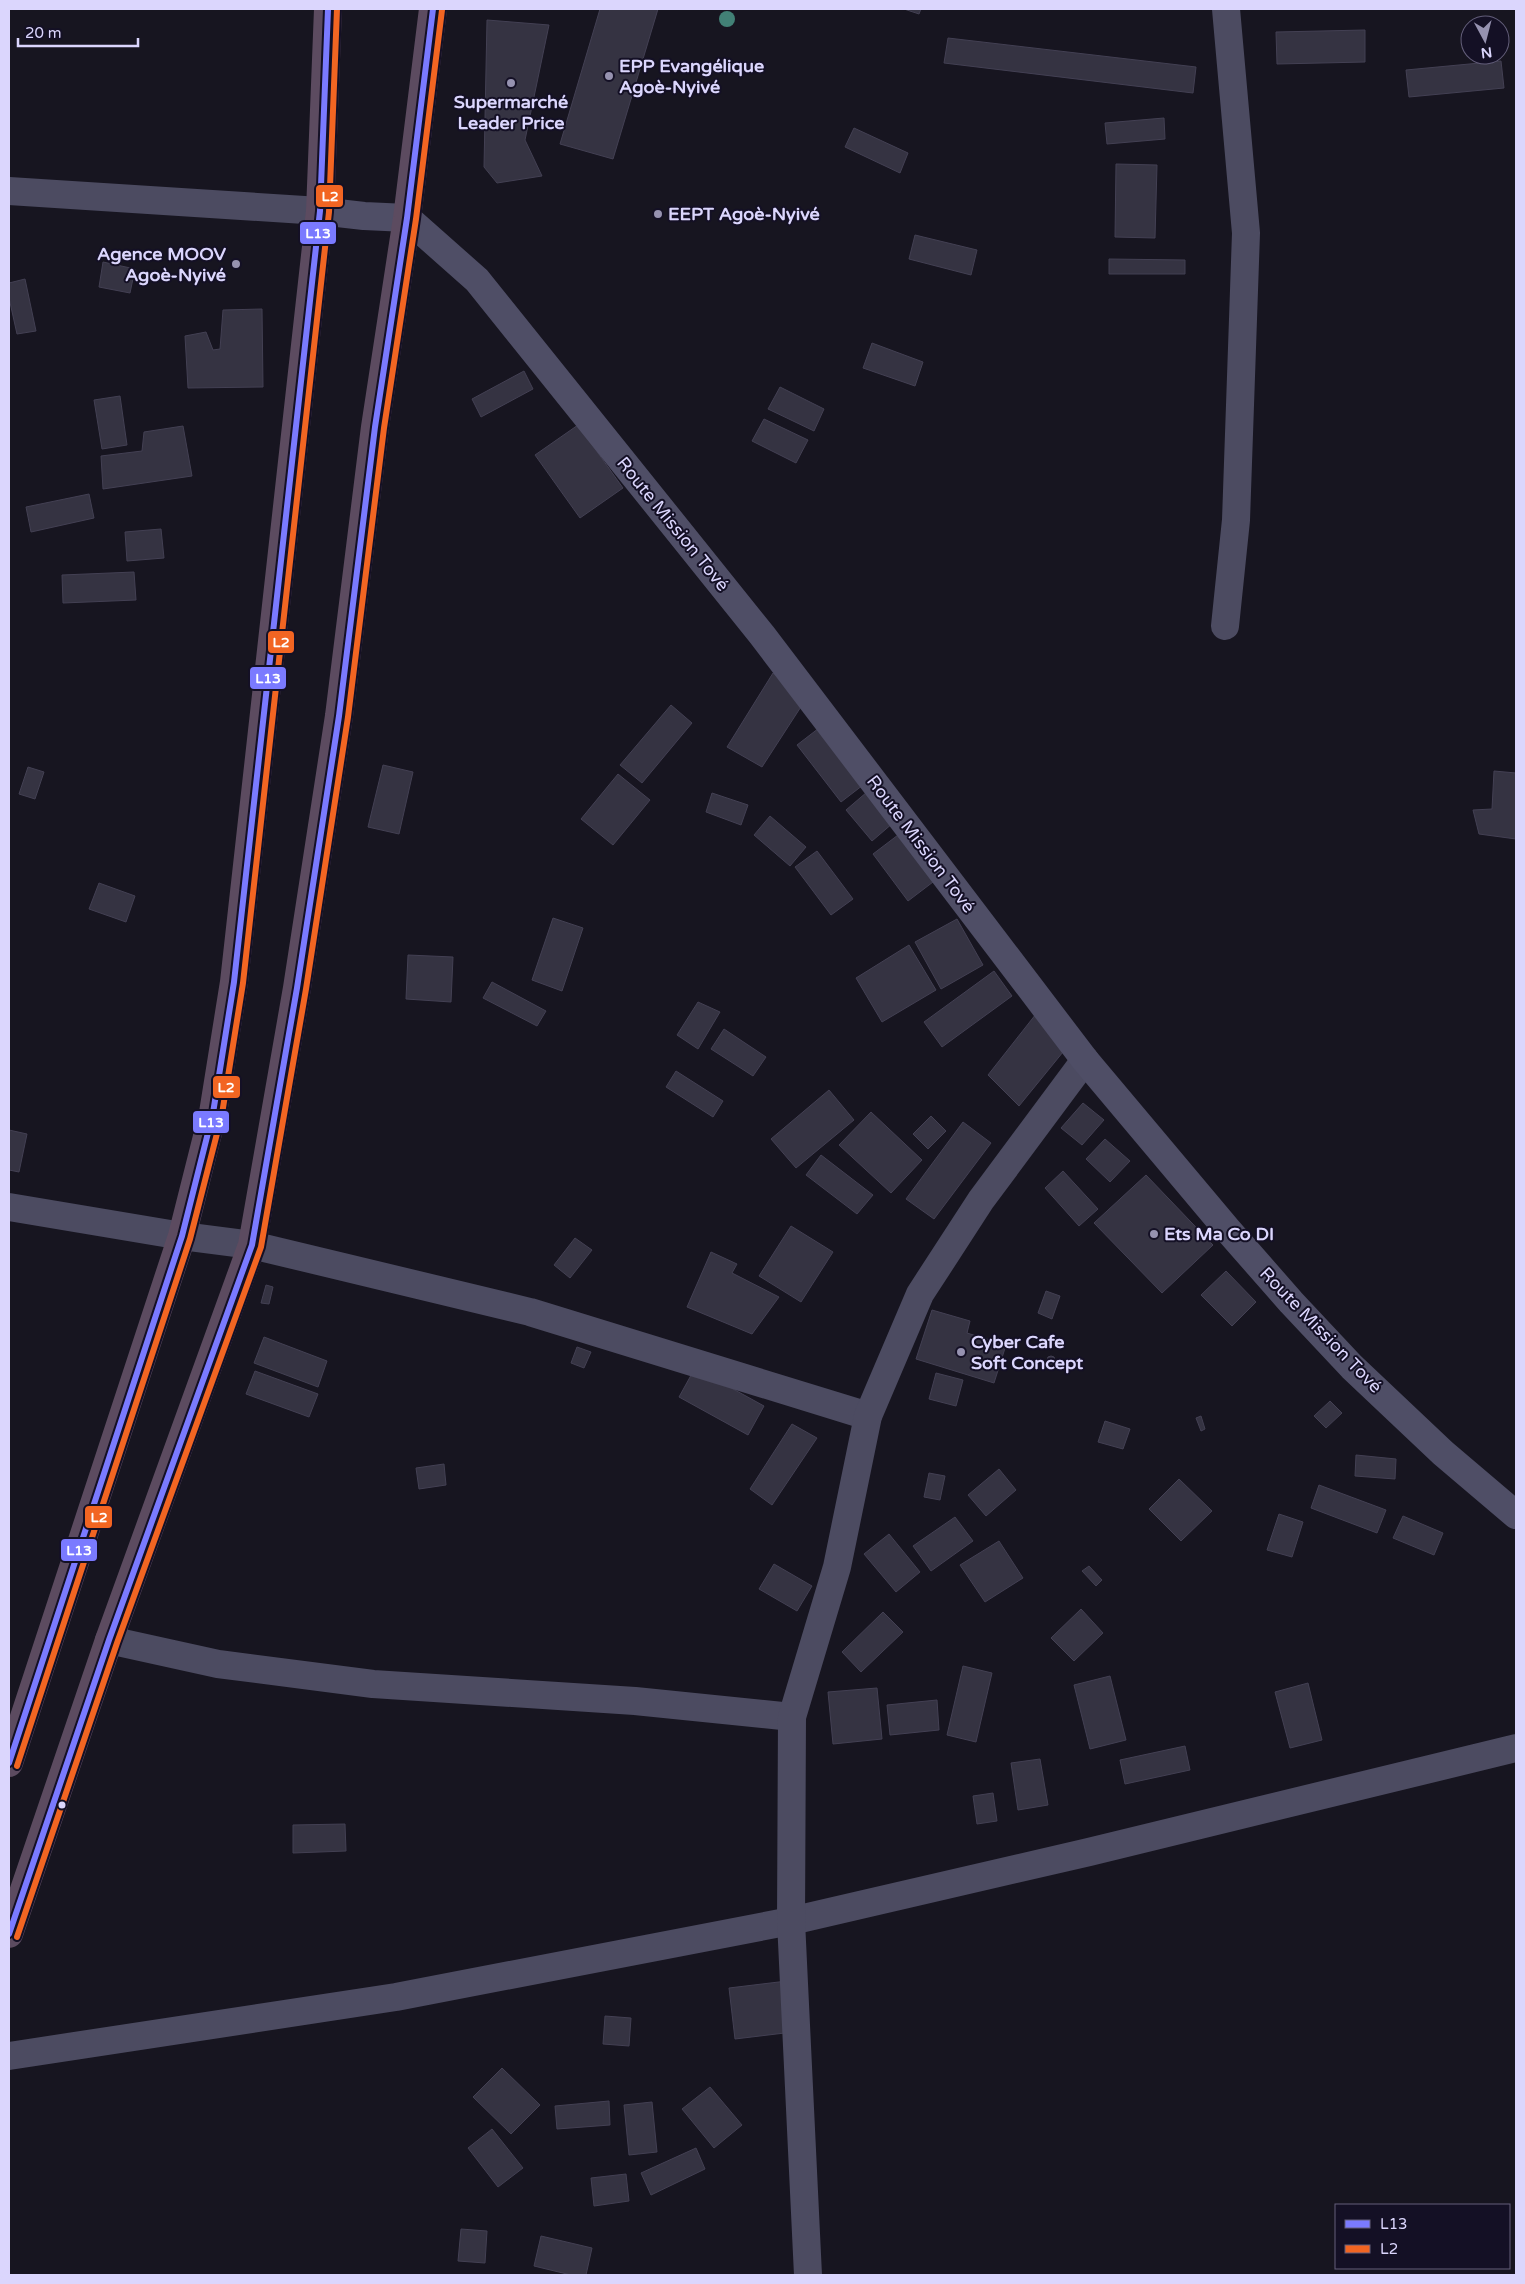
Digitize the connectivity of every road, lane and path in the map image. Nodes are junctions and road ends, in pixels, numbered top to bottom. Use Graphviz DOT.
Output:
graph roads {
  1 [pos="328,9"];
  2 [pos="432,9"];
  3 [pos="1226,9"];
  4 [pos="9,191"];
  5 [pos="320,211"];
  6 [pos="408,218"];
  7 [pos="1225,626"];
  8 [pos="1085,1060"];
  9 [pos="9,1207"];
  10 [pos="182,1236"];
  11 [pos="252,1244"];
  12 [pos="868,1416"];
  13 [pos="1516,1515"];
  14 [pos="109,1640"];
  15 [pos="792,1717"];
  16 [pos="1516,1748"];
  17 [pos="9,1763"];
  18 [pos="791,1921"];
  19 [pos="9,1934"];
  20 [pos="9,2056"];
  21 [pos="808,2275"];
  1 -- 5 [label="highway"];
  2 -- 6 [label="highway"];
  3 -- 7 [label="street"];
  4 -- 5 [label="street"];
  5 -- 6 [label="street"];
  5 -- 10 [label="highway"];
  6 -- 8 [label="street, Route Mission Tové"];
  6 -- 11 [label="highway"];
  8 -- 12 [label="street"];
  8 -- 13 [label="street, Route Mission Tové"];
  9 -- 10 [label="street"];
  10 -- 11 [label="street"];
  10 -- 17 [label="highway"];
  11 -- 12 [label="street"];
  11 -- 14 [label="highway"];
  12 -- 15 [label="street"];
  14 -- 15 [label="street"];
  14 -- 19 [label="highway"];
  15 -- 18 [label="street"];
  16 -- 18 [label="street"];
  18 -- 20 [label="street"];
  18 -- 21 [label="street"];
}
